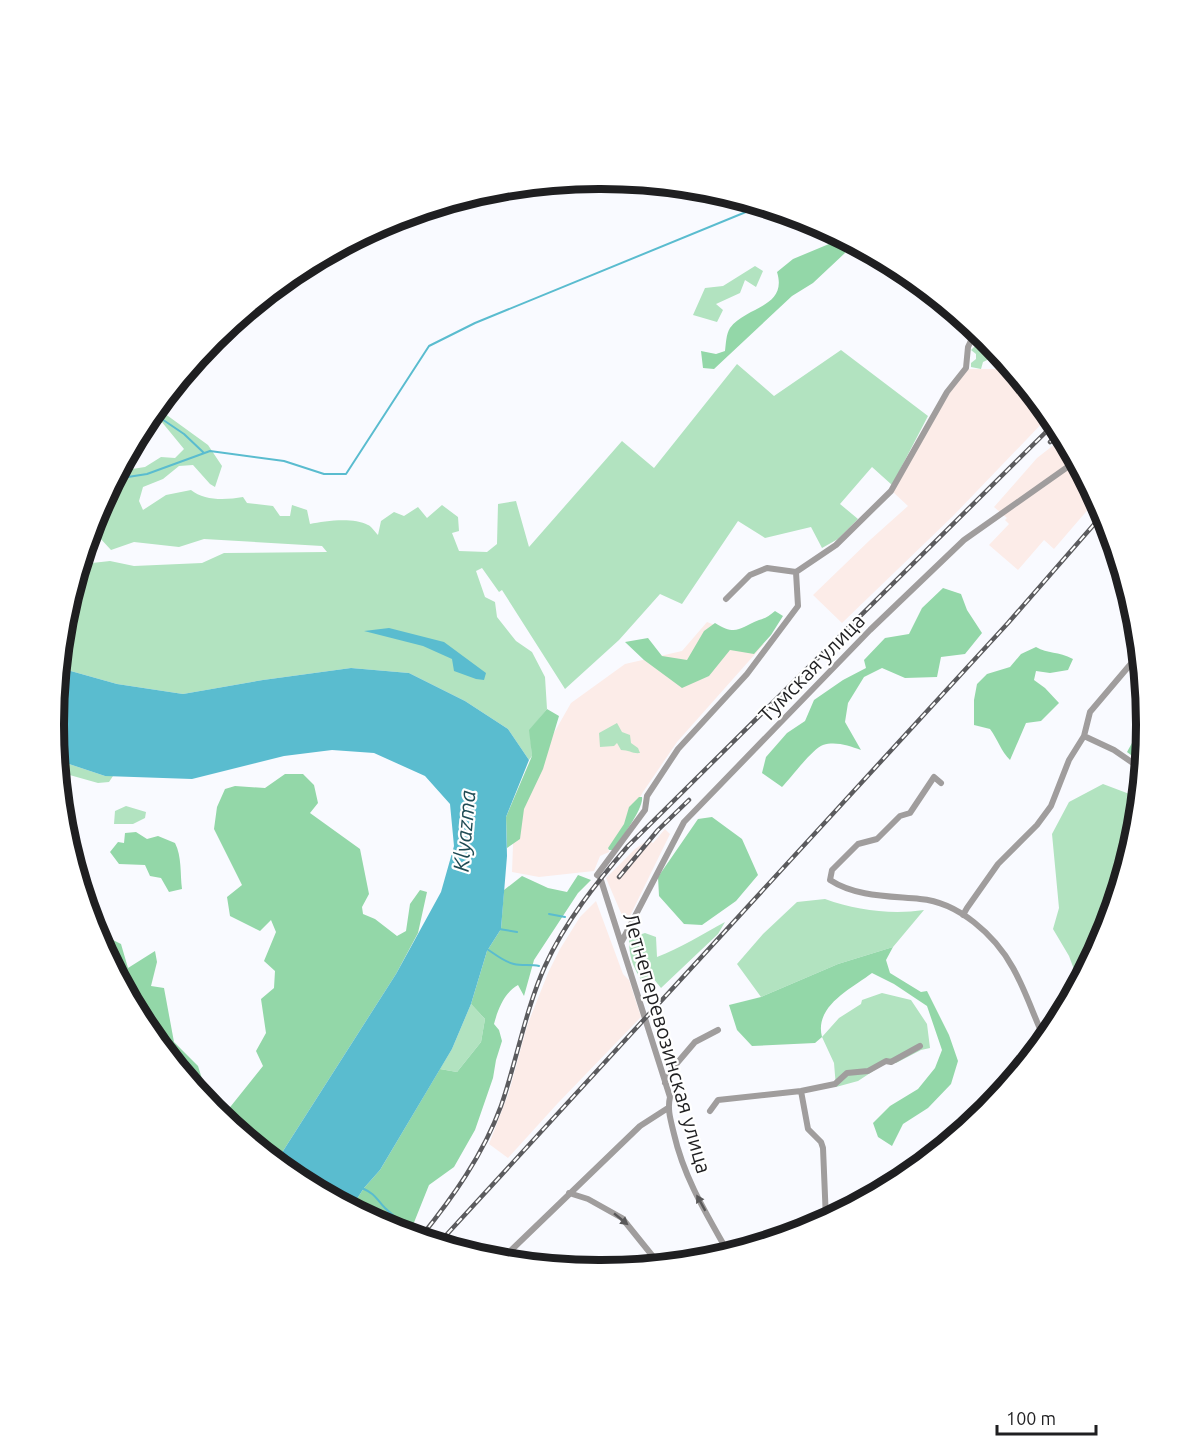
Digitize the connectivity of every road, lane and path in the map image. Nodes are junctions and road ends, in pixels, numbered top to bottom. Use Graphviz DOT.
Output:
graph roads {
  1 [pos="972,338"];
  2 [pos="1070,465"];
  3 [pos="796,572"];
  4 [pos="726,599"];
  5 [pos="1133,662"];
  6 [pos="1084,736"];
  7 [pos="1135,764"];
  8 [pos="941,783"];
  9 [pos="963,915"];
  10 [pos="621,942"];
  11 [pos="718,1030"];
  12 [pos="1041,1030"];
  13 [pos="920,1046"];
  14 [pos="665,1083"];
  15 [pos="801,1091"];
  16 [pos="668,1108"];
  17 [pos="710,1111"];
  18 [pos="569,1193"];
  19 [pos="826,1211"];
  20 [pos="724,1245"];
  21 [pos="509,1252"];
  22 [pos="655,1257"];
  1 -- 3 [label="street"];
  2 -- 10 [label="street, Тумская улица"];
  3 -- 4 [label="street"];
  3 -- 10 [label="street, Летнеперевозинская улица"];
  5 -- 6 [label="street"];
  6 -- 7 [label="street"];
  6 -- 9 [label="street"];
  8 -- 9 [label="street"];
  9 -- 12 [label="street"];
  10 -- 14 [label="street, Летнеперевозинская улица"];
  11 -- 14 [label="street"];
  13 -- 15 [label="street"];
  14 -- 16 [label="street, Летнеперевозинская улица"];
  15 -- 17 [label="street"];
  15 -- 19 [label="street"];
  16 -- 18 [label="street"];
  20 -- 16 [label="street, Летнеперевозинская улица, one-way"];
  18 -- 21 [label="street"];
  18 -- 22 [label="street, one-way"];
}
